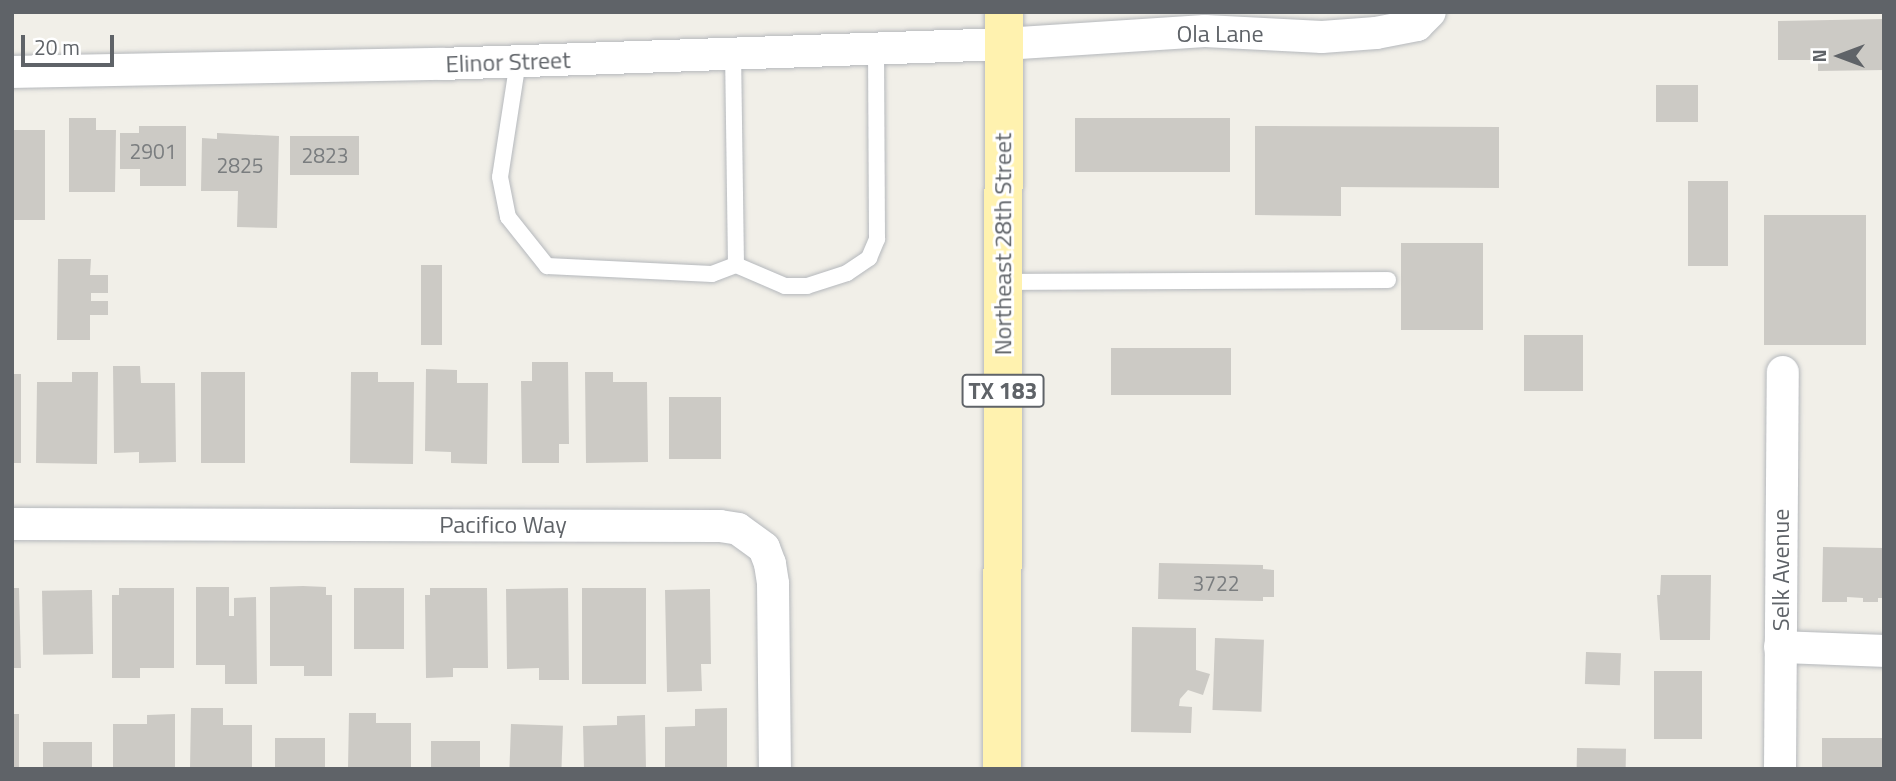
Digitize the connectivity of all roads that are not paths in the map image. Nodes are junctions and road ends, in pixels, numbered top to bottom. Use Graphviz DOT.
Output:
graph roads {
  1 [pos="1430,12"];
  2 [pos="1004,28"];
  3 [pos="876,48"];
  4 [pos="733,53"];
  5 [pos="518,61"];
  6 [pos="12,72"];
  7 [pos="736,265"];
  8 [pos="1388,280"];
  9 [pos="1003,282"];
  10 [pos="1783,372"];
  11 [pos="12,524"];
  12 [pos="1780,647"];
  13 [pos="1884,651"];
  14 [pos="775,769"];
  15 [pos="1002,769"];
  16 [pos="1780,769"];
  1 -- 2 [label="street, Ola Lane"];
  2 -- 3 [label="street, Elinor Street"];
  2 -- 9 [label="main road, Northeast 28th Street / TX 183"];
  3 -- 4 [label="street, Elinor Street"];
  3 -- 7 [label="lane"];
  4 -- 5 [label="street, Elinor Street"];
  4 -- 7 [label="lane"];
  5 -- 6 [label="street, Elinor Street"];
  5 -- 7 [label="lane"];
  8 -- 9 [label="lane"];
  9 -- 15 [label="main road, Northeast 28th Street / TX 183"];
  10 -- 12 [label="street, Selk Avenue"];
  11 -- 14 [label="street, Pacifico Way"];
  12 -- 13 [label="street"];
  12 -- 16 [label="street, Selk Avenue"];
}
